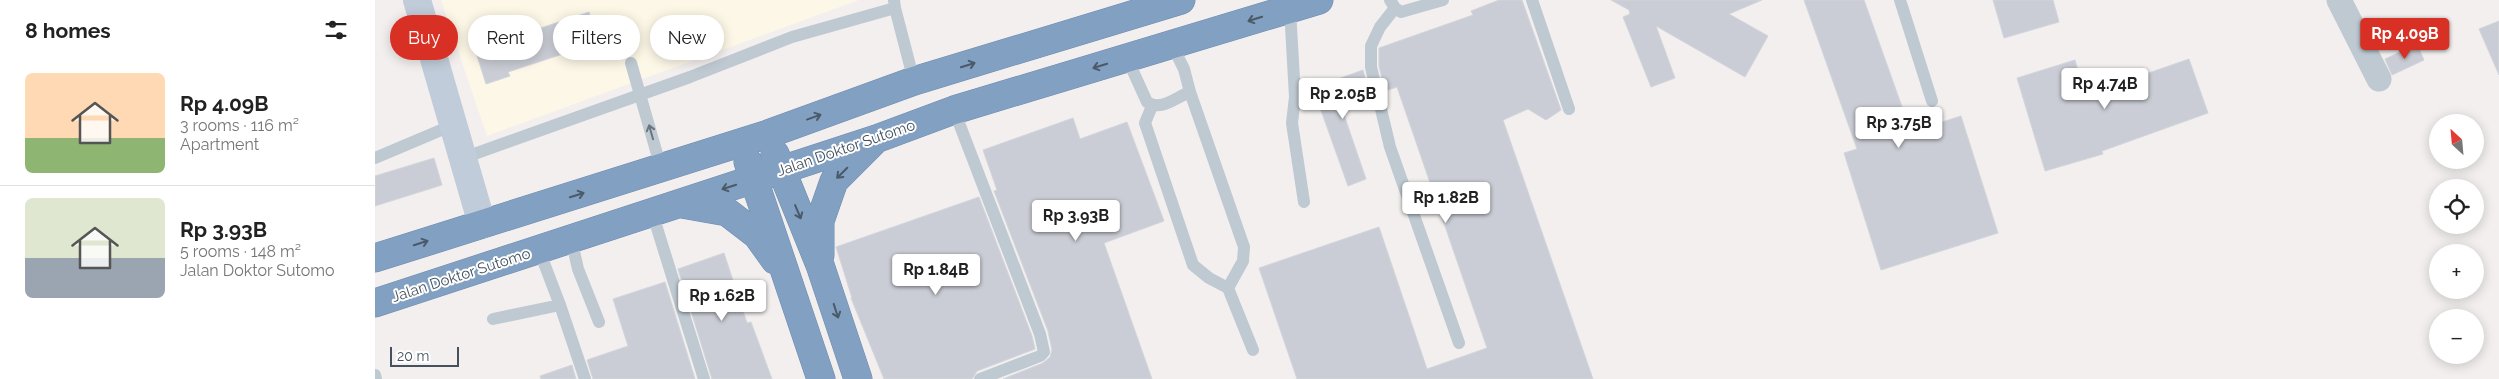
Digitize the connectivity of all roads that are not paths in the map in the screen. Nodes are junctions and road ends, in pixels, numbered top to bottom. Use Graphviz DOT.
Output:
graph roads {
  1 [pos="417,0"];
  2 [pos="1319,0"];
  3 [pos="1443,0"];
  4 [pos="1531,0"];
  5 [pos="1899,0"];
  6 [pos="2339,0"];
  7 [pos="1168,2"];
  8 [pos="895,4"];
  9 [pos="1392,4"];
  10 [pos="1289,9"];
  11 [pos="1172,45"];
  12 [pos="1127,58"];
  13 [pos="631,63"];
  14 [pos="2379,79"];
  15 [pos="914,81"];
  16 [pos="1191,92"];
  17 [pos="640,95"];
  18 [pos="1932,101"];
  19 [pos="1152,106"];
  20 [pos="1569,109"];
  21 [pos="954,110"];
  22 [pos="453,125"];
  23 [pos="768,134"];
  24 [pos="876,139"];
  25 [pos="741,142"];
  26 [pos="375,158"];
  27 [pos="463,158"];
  28 [pos="661,168"];
  29 [pos="781,170"];
  30 [pos="755,178"];
  31 [pos="1304,202"];
  32 [pos="678,204"];
  33 [pos="653,212"];
  34 [pos="482,224"];
  35 [pos="571,238"];
  36 [pos="539,250"];
  37 [pos="375,258"];
  38 [pos="820,265"];
  39 [pos="787,275"];
  40 [pos="1228,288"];
  41 [pos="375,303"];
  42 [pos="560,305"];
  43 [pos="493,319"];
  44 [pos="599,322"];
  45 [pos="1459,343"];
  46 [pos="1253,350"];
  47 [pos="375,375"];
  48 [pos="376,379"];
  49 [pos="585,379"];
  50 [pos="704,379"];
  51 [pos="821,379"];
  52 [pos="859,379"];
  53 [pos="980,379"];
  1 -- 22 [label="street"];
  2 -- 10 [label="highway, Jalan Doktor Sutomo"];
  3 -- 9 [label="lane"];
  4 -- 20 [label="lane"];
  5 -- 18 [label="lane"];
  6 -- 14 [label="street"];
  15 -- 7 [label="highway, one-way"];
  8 -- 15 [label="lane"];
  8 -- 17 [label="lane"];
  9 -- 45 [label="lane"];
  10 -- 11 [label="highway, Jalan Doktor Sutomo, one-way"];
  10 -- 31 [label="lane"];
  11 -- 12 [label="highway, Jalan Doktor Sutomo"];
  11 -- 16 [label="lane"];
  12 -- 19 [label="lane"];
  12 -- 21 [label="highway, Jalan Doktor Sutomo, one-way"];
  13 -- 17 [label="lane"];
  23 -- 15 [label="highway, one-way"];
  16 -- 19 [label="lane"];
  16 -- 40 [label="lane"];
  17 -- 27 [label="lane"];
  28 -- 17 [label="lane, one-way"];
  19 -- 40 [label="lane"];
  21 -- 24 [label="highway, Jalan Doktor Sutomo"];
  21 -- 53 [label="lane"];
  22 -- 26 [label="lane"];
  22 -- 27 [label="street"];
  23 -- 25 [label="highway"];
  23 -- 29 [label="highway"];
  24 -- 29 [label="highway, Jalan Doktor Sutomo"];
  24 -- 38 [label="highway, one-way"];
  25 -- 28 [label="highway"];
  25 -- 30 [label="highway"];
  27 -- 34 [label="street"];
  34 -- 28 [label="highway, one-way"];
  29 -- 30 [label="highway, Jalan Doktor Sutomo"];
  29 -- 38 [label="highway, one-way"];
  30 -- 32 [label="highway, Jalan Doktor Sutomo, one-way"];
  30 -- 39 [label="highway"];
  32 -- 33 [label="highway, Jalan Doktor Sutomo"];
  32 -- 39 [label="highway"];
  33 -- 35 [label="highway, Jalan Doktor Sutomo"];
  33 -- 50 [label="lane"];
  37 -- 34 [label="highway, one-way"];
  35 -- 36 [label="highway, Jalan Doktor Sutomo"];
  35 -- 44 [label="lane"];
  36 -- 41 [label="highway, Jalan Doktor Sutomo"];
  36 -- 42 [label="lane"];
  38 -- 52 [label="highway, one-way"];
  39 -- 51 [label="highway"];
  40 -- 46 [label="lane"];
  42 -- 43 [label="lane"];
  42 -- 49 [label="lane"];
  47 -- 48 [label="lane"];
}
